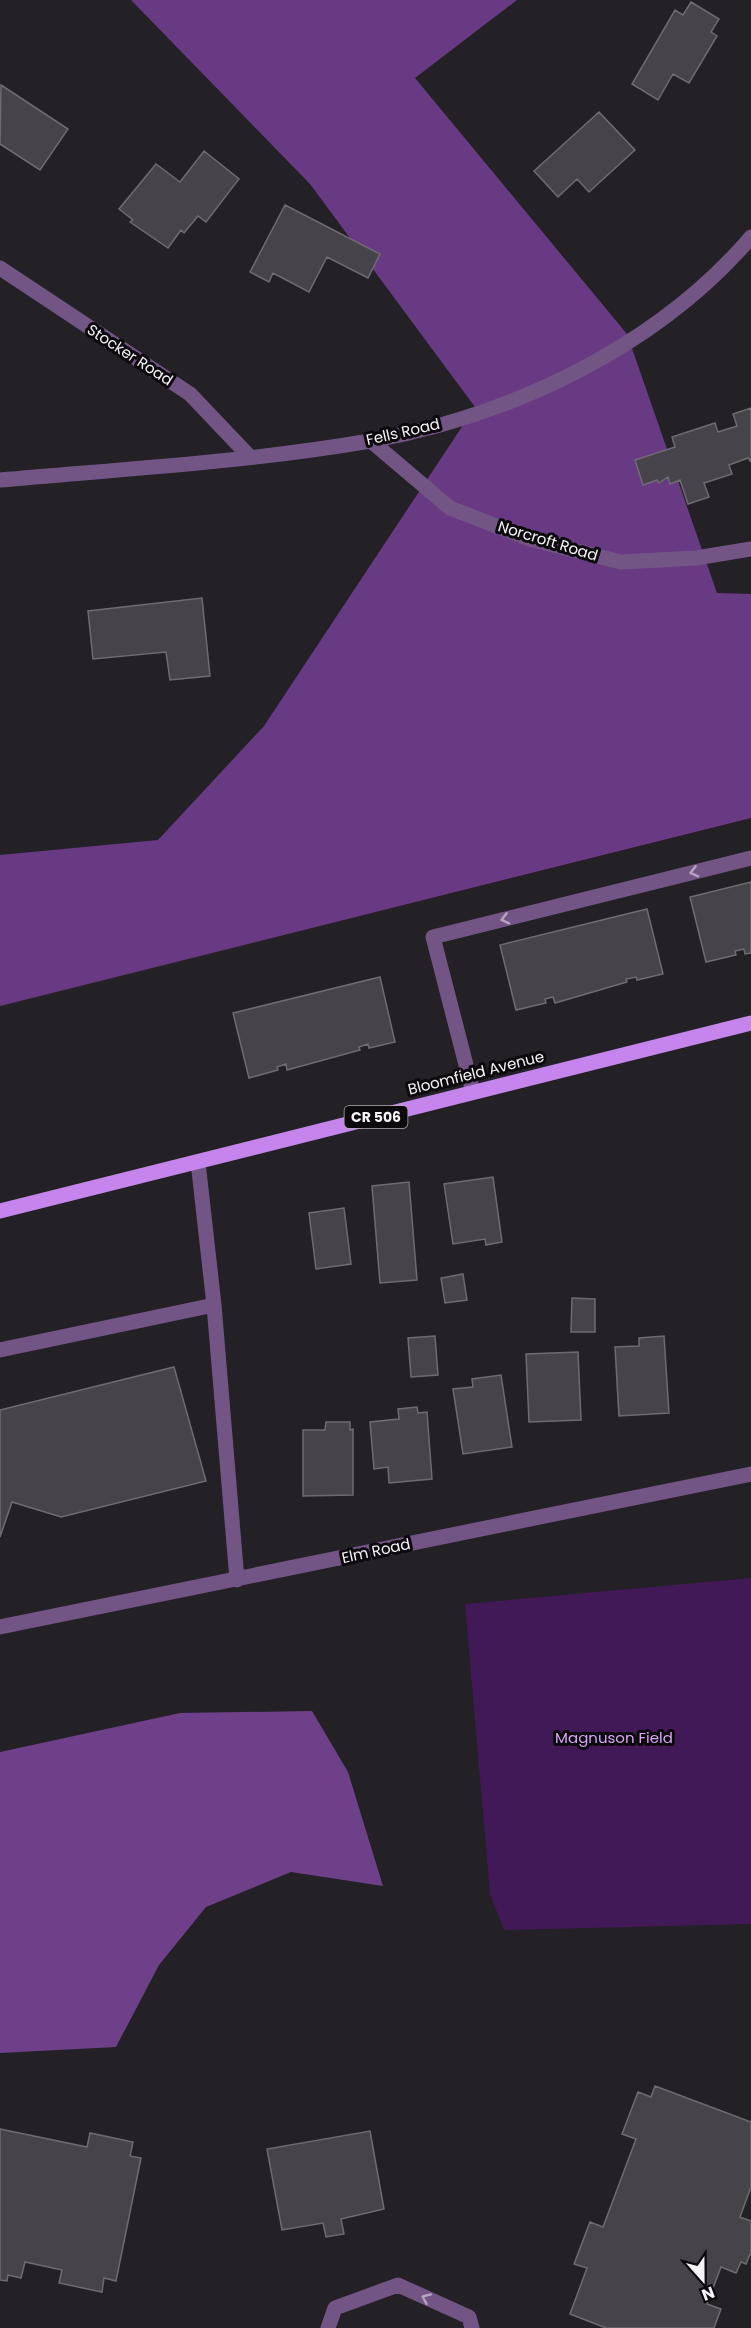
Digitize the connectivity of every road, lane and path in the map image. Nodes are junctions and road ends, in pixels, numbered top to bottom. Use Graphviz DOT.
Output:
graph roads {
  1 [pos="751,237"];
  2 [pos="0,268"];
  3 [pos="371,441"];
  4 [pos="249,456"];
  5 [pos="0,480"];
  6 [pos="751,549"];
  7 [pos="751,858"];
  8 [pos="751,1023"];
  9 [pos="473,1092"];
  10 [pos="198,1162"];
  11 [pos="0,1211"];
  12 [pos="214,1305"];
  13 [pos="0,1350"];
  14 [pos="751,1474"];
  15 [pos="237,1580"];
  16 [pos="0,1627"];
  17 [pos="328,2328"];
  18 [pos="472,2328"];
  1 -- 3 [label="street, Fells Road"];
  2 -- 4 [label="street, Stocker Road"];
  3 -- 4 [label="street, Fells Road"];
  3 -- 6 [label="street, Norcroft Road"];
  4 -- 5 [label="street, Fells Road"];
  7 -- 9 [label="street, one-way"];
  8 -- 9 [label="main road, Bloomfield Avenue / CR 506"];
  9 -- 10 [label="main road, Bloomfield Avenue / CR 506"];
  10 -- 11 [label="main road, Bloomfield Avenue / CR 506"];
  10 -- 12 [label="street"];
  12 -- 13 [label="street"];
  12 -- 15 [label="street"];
  14 -- 15 [label="street, Elm Road"];
  15 -- 16 [label="street, Elm Road"];
  18 -- 17 [label="street, one-way"];
}
